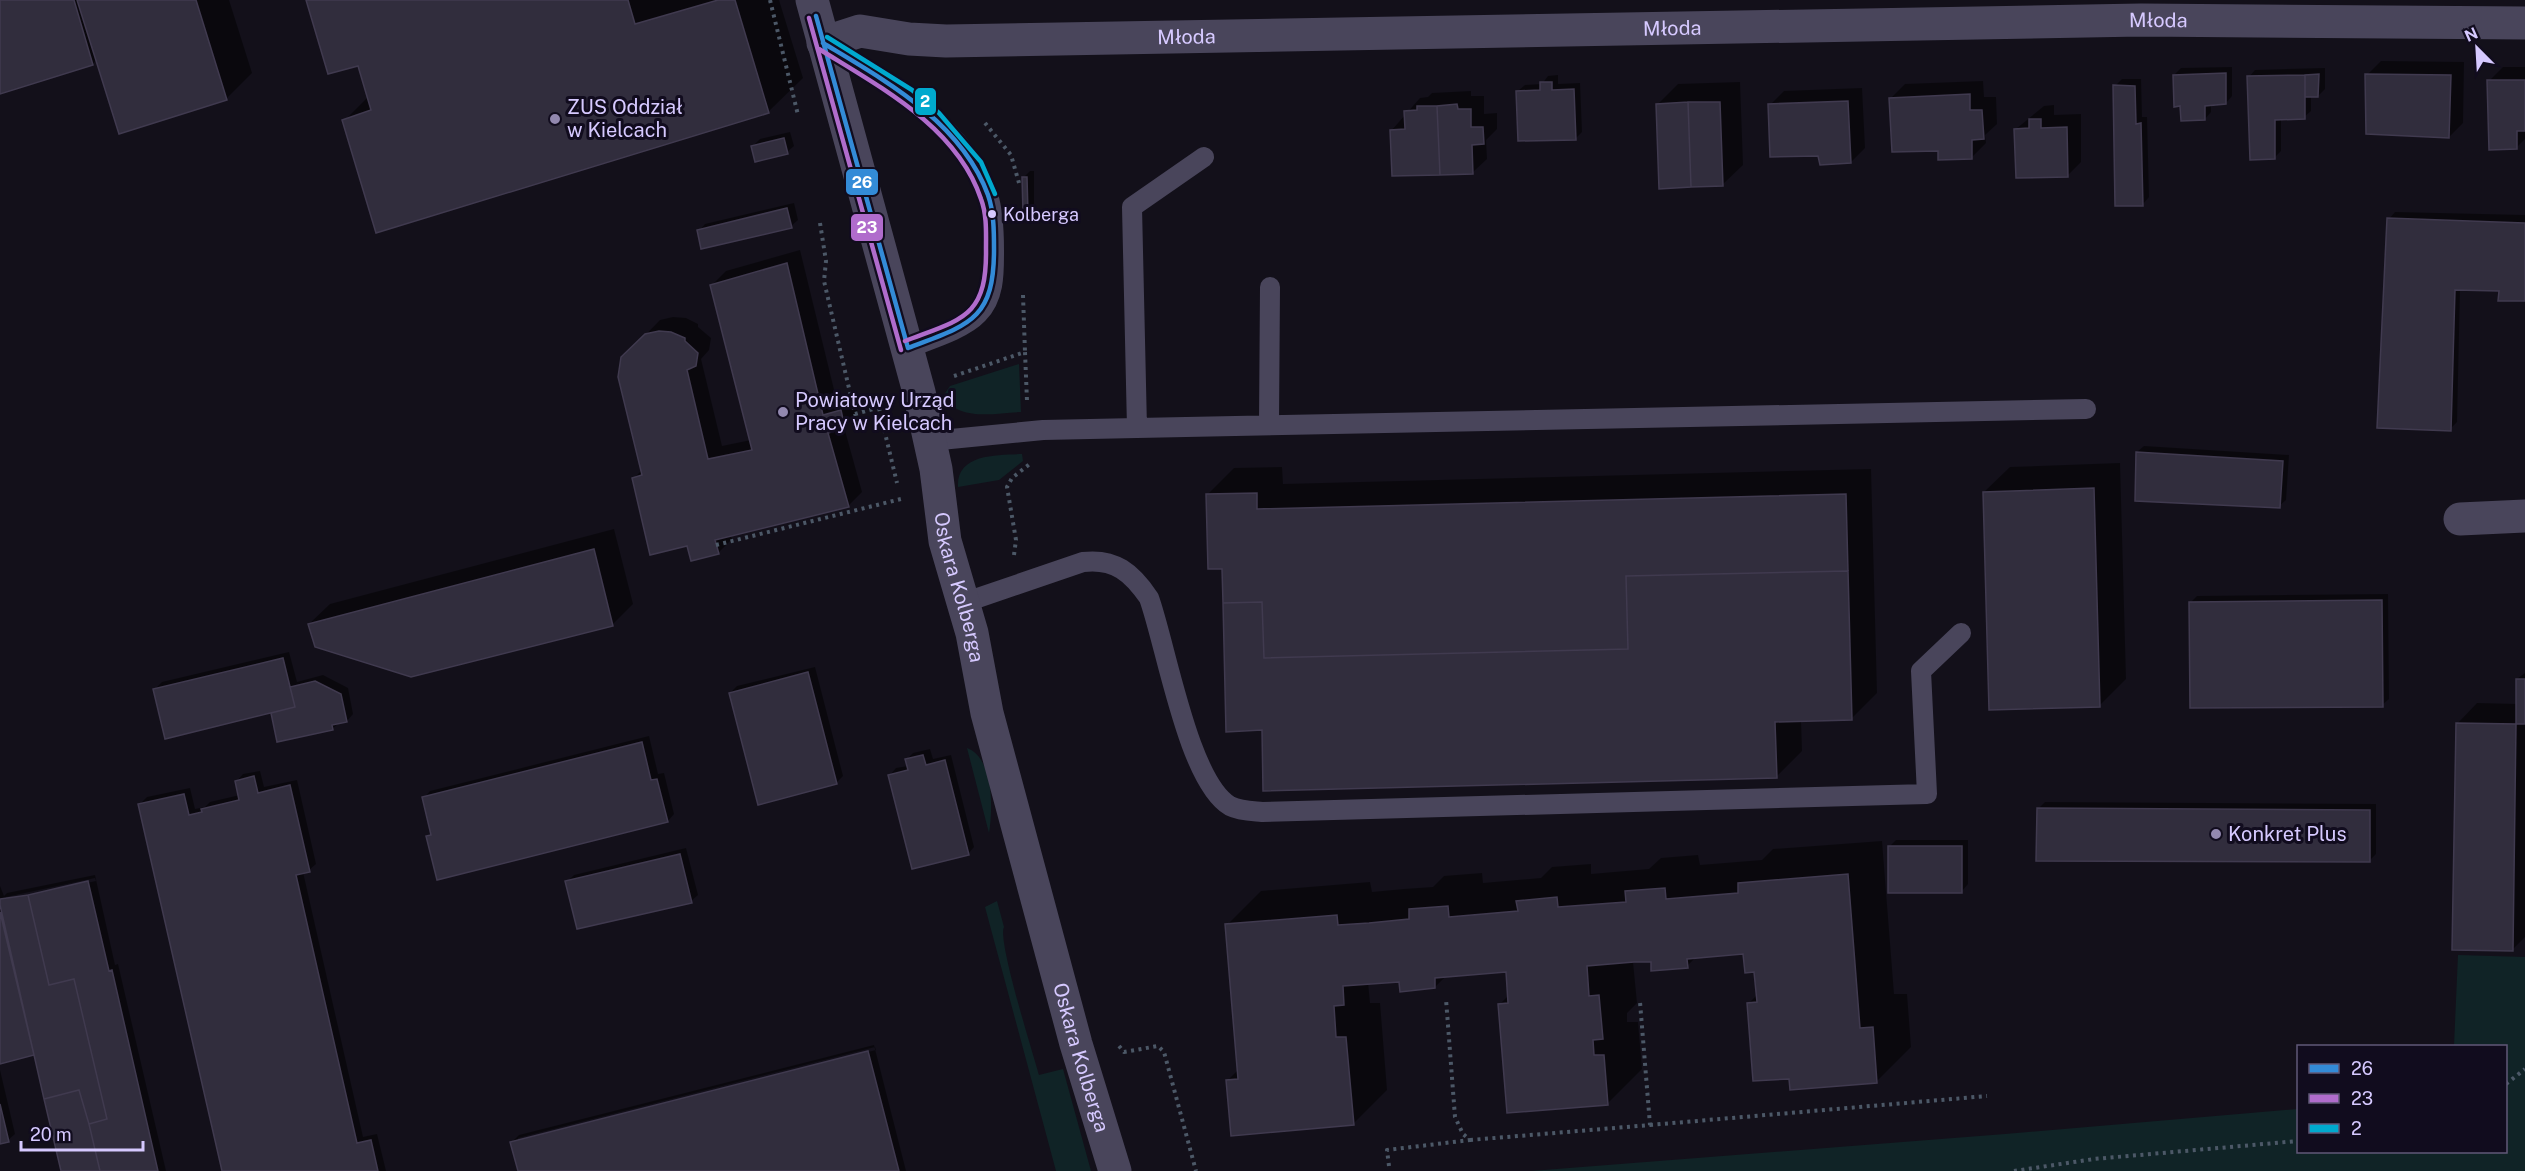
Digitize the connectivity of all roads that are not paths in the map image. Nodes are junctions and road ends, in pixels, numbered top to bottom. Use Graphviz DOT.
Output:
graph roads {
  1 [pos="812,0"];
  2 [pos="2525,23"];
  3 [pos="824,43"];
  4 [pos="1204,157"];
  5 [pos="1270,287"];
  6 [pos="908,348"];
  7 [pos="2086,409"];
  8 [pos="1269,424"];
  9 [pos="1137,428"];
  10 [pos="930,441"];
  11 [pos="2525,516"];
  12 [pos="2460,519"];
  13 [pos="963,603"];
  14 [pos="1961,633"];
  15 [pos="1115,1171"];
  1 -- 3 [label="street, Oskara Kolberga"];
  2 -- 3 [label="street, Młoda"];
  3 -- 6 [label="street, Oskara Kolberga"];
  3 -- 6 [label="lane"];
  4 -- 9 [label="lane"];
  5 -- 8 [label="lane"];
  6 -- 10 [label="street, Oskara Kolberga"];
  7 -- 8 [label="lane"];
  8 -- 9 [label="lane"];
  9 -- 10 [label="lane"];
  10 -- 13 [label="street, Oskara Kolberga"];
  11 -- 12 [label="street"];
  13 -- 14 [label="lane"];
  13 -- 15 [label="street, Oskara Kolberga"];
}
